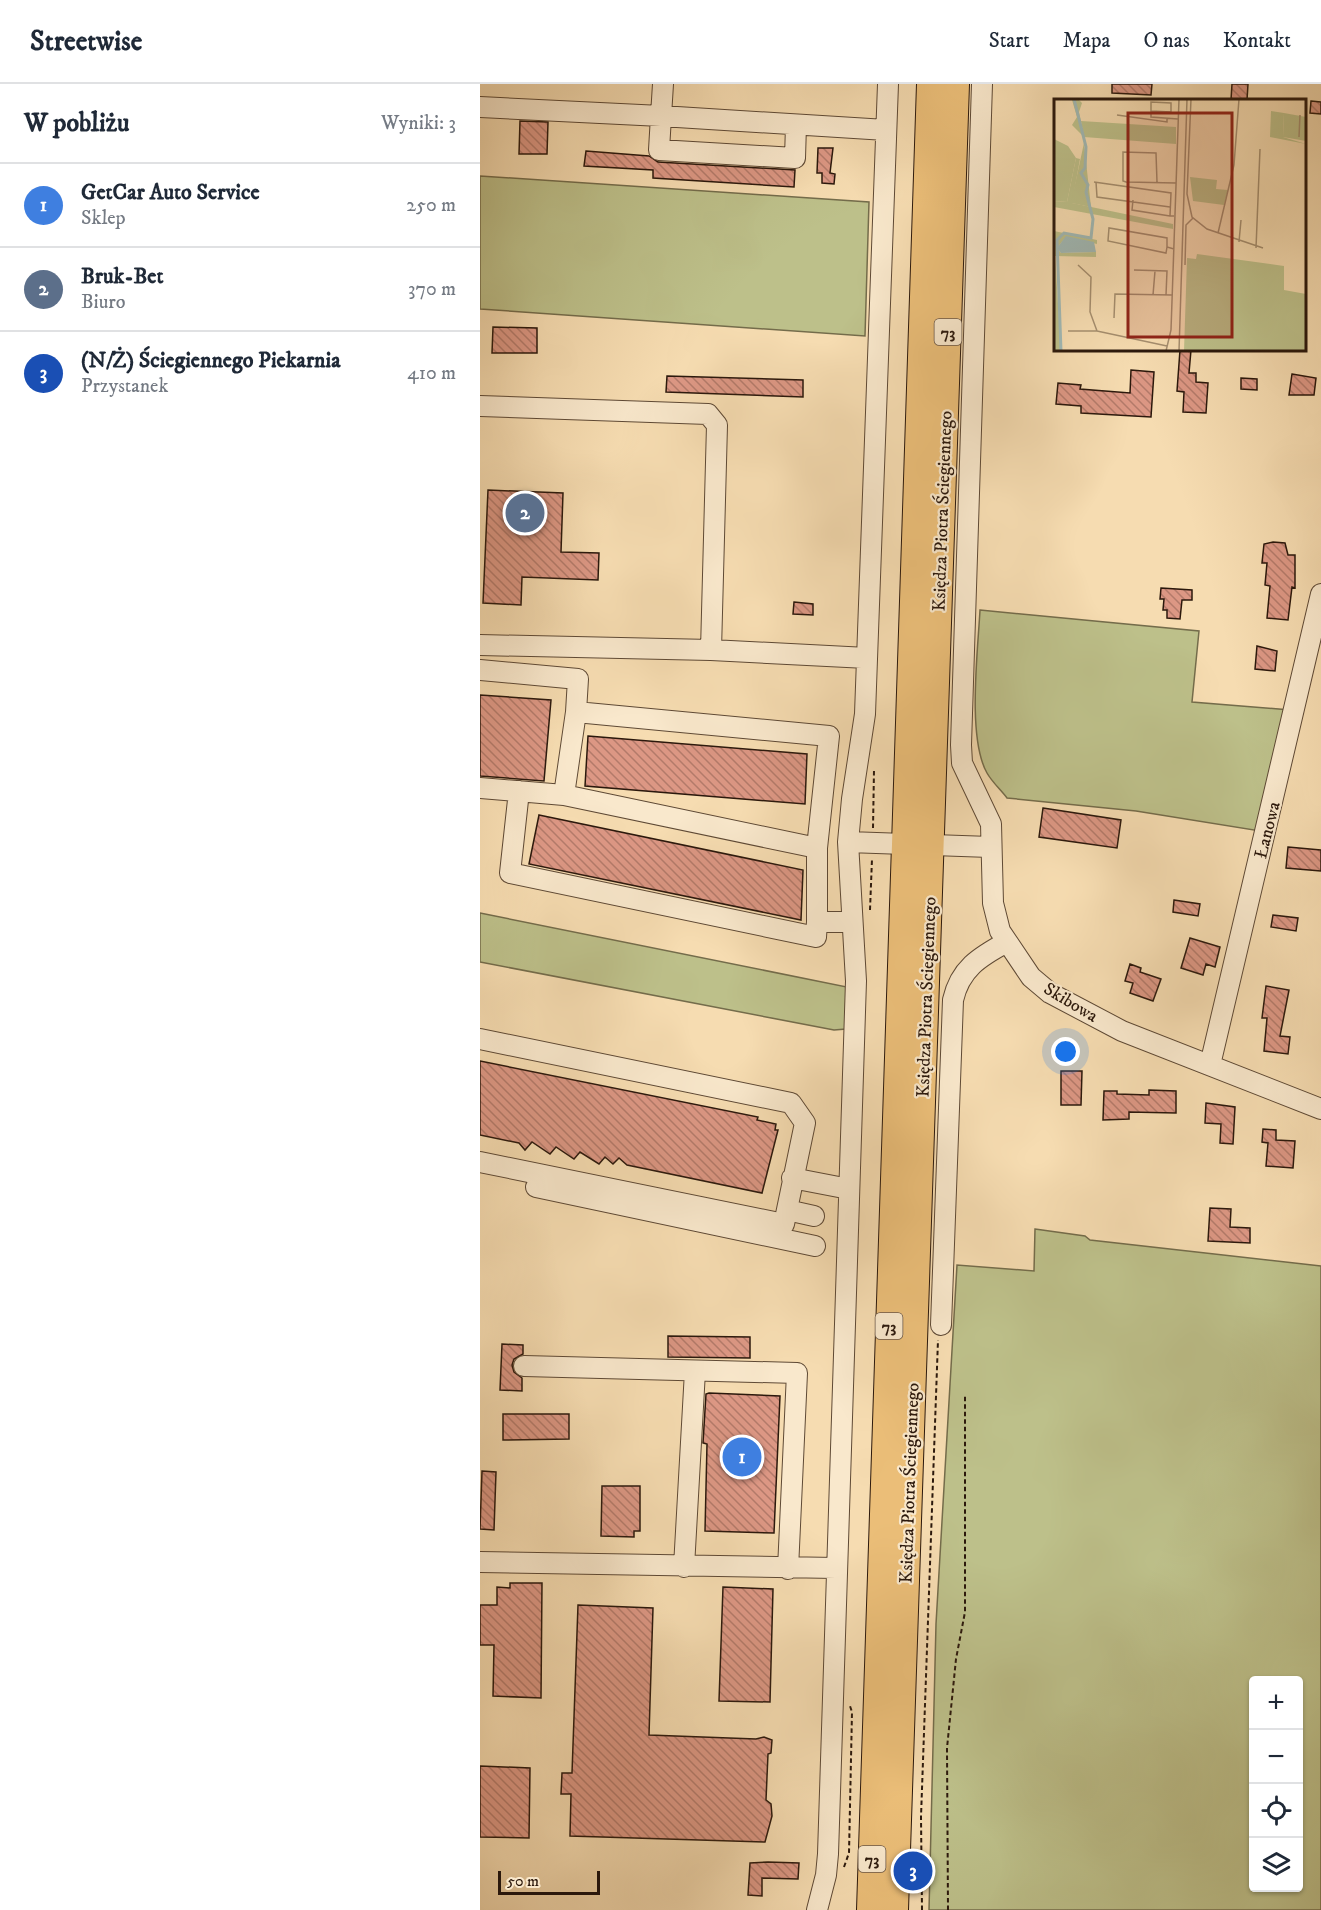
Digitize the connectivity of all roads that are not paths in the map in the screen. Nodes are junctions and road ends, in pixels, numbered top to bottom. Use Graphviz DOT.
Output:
graph roads {
  1 [pos="663,84"];
  2 [pos="888,84"];
  3 [pos="930,84"];
  4 [pos="956,84"];
  5 [pos="982,84"];
  6 [pos="480,107"];
  7 [pos="661,117"];
  8 [pos="796,125"];
  9 [pos="886,130"];
  10 [pos="480,406"];
  11 [pos="1321,594"];
  12 [pos="480,645"];
  13 [pos="711,651"];
  14 [pos="867,658"];
  15 [pos="480,670"];
  16 [pos="576,712"];
  17 [pos="480,788"];
  18 [pos="519,791"];
  19 [pos="564,795"];
  20 [pos="848,842"];
  21 [pos="905,844"];
  22 [pos="931,845"];
  23 [pos="990,847"];
  24 [pos="817,848"];
  25 [pos="817,922"];
  26 [pos="852,922"];
  27 [pos="1007,942"];
  28 [pos="480,1040"];
  29 [pos="1210,1065"];
  30 [pos="1321,1109"];
  31 [pos="480,1162"];
  32 [pos="480,1176"];
  33 [pos="792,1178"];
  34 [pos="849,1189"];
  35 [pos="814,1216"];
  36 [pos="786,1217"];
  37 [pos="815,1246"];
  38 [pos="846,1253"];
  39 [pos="941,1325"];
  40 [pos="524,1366"];
  41 [pos="695,1371"];
  42 [pos="480,1562"];
  43 [pos="684,1566"];
  44 [pos="836,1568"];
  45 [pos="788,1569"];
  46 [pos="817,1910"];
  47 [pos="870,1910"];
  48 [pos="895,1910"];
  1 -- 7 [label="street"];
  2 -- 9 [label="street"];
  3 -- 21 [label="main road, Księdza Piotra Ściegiennego / 73"];
  4 -- 22 [label="main road, Księdza Piotra Ściegiennego / 73"];
  5 -- 23 [label="street, Skibowa"];
  6 -- 7 [label="street"];
  7 -- 8 [label="street"];
  7 -- 8 [label="street"];
  8 -- 9 [label="street"];
  9 -- 14 [label="street"];
  10 -- 13 [label="street"];
  11 -- 29 [label="street, Łanowa"];
  12 -- 13 [label="street"];
  13 -- 14 [label="street"];
  14 -- 20 [label="street"];
  15 -- 16 [label="street"];
  16 -- 19 [label="street"];
  16 -- 24 [label="street"];
  17 -- 18 [label="street"];
  18 -- 19 [label="street"];
  18 -- 25 [label="street"];
  19 -- 24 [label="street"];
  20 -- 21 [label="street"];
  20 -- 26 [label="street"];
  21 -- 22 [label="street"];
  21 -- 47 [label="main road, Księdza Piotra Ściegiennego / 73"];
  22 -- 23 [label="street"];
  22 -- 48 [label="main road, Księdza Piotra Ściegiennego / 73"];
  23 -- 27 [label="street, Skibowa"];
  24 -- 25 [label="street"];
  25 -- 26 [label="street"];
  26 -- 34 [label="street"];
  27 -- 29 [label="street, Skibowa"];
  27 -- 39 [label="street"];
  28 -- 33 [label="street"];
  29 -- 30 [label="street, Skibowa"];
  31 -- 36 [label="street"];
  32 -- 37 [label="street"];
  33 -- 34 [label="street"];
  33 -- 36 [label="street"];
  34 -- 38 [label="street"];
  35 -- 36 [label="street"];
  36 -- 37 [label="street"];
  37 -- 38 [label="street"];
  38 -- 44 [label="street"];
  40 -- 41 [label="street"];
  41 -- 43 [label="street"];
  41 -- 45 [label="street"];
  42 -- 43 [label="street"];
  43 -- 45 [label="street"];
  44 -- 45 [label="street"];
  44 -- 46 [label="street"];
}
